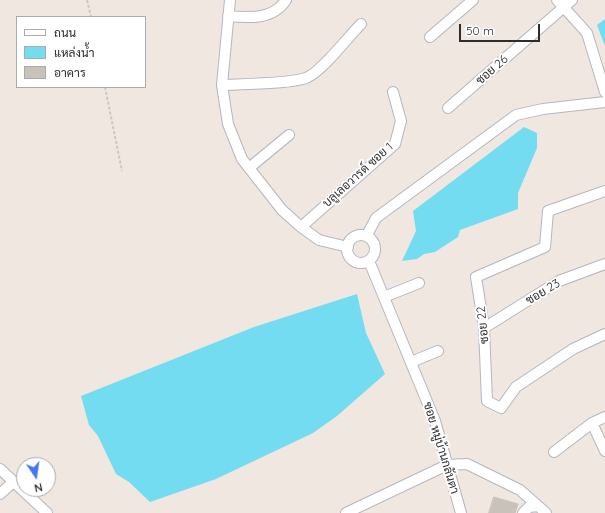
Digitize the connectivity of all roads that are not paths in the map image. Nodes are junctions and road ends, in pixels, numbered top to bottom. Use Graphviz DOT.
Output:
graph roads {
  1 [pos="230,0"];
  2 [pos="286,0"];
  3 [pos="473,0"];
  4 [pos="572,0"];
  5 [pos="561,4"];
  6 [pos="228,16"];
  7 [pos="361,24"];
  8 [pos="430,37"];
  9 [pos="222,85"];
  10 [pos="393,92"];
  11 [pos="605,92"];
  12 [pos="605,102"];
  13 [pos="448,108"];
  14 [pos="290,135"];
  15 [pos="248,168"];
  16 [pos="605,191"];
  17 [pos="301,227"];
  18 [pos="367,235"];
  19 [pos="348,247"];
  20 [pos="369,261"];
  21 [pos="605,264"];
  22 [pos="419,283"];
  23 [pos="384,297"];
  24 [pos="484,328"];
  25 [pos="605,334"];
  26 [pos="438,351"];
  27 [pos="411,362"];
  28 [pos="605,417"];
  29 [pos="592,423"];
  30 [pos="605,450"];
  31 [pos="554,452"];
  32 [pos="447,465"];
  33 [pos="0,469"];
  34 [pos="13,482"];
  35 [pos="0,494"];
  36 [pos="538,506"];
  37 [pos="47,513"];
  38 [pos="346,513"];
  39 [pos="461,513"];
  40 [pos="522,513"];
  41 [pos="546,513"];
  1 -- 6 [label="street"];
  2 -- 6 [label="street"];
  3 -- 8 [label="street"];
  4 -- 5 [label="street, ซอย 26"];
  5 -- 11 [label="street"];
  5 -- 13 [label="street, ซอย 26"];
  6 -- 9 [label="street"];
  7 -- 9 [label="street"];
  9 -- 15 [label="street"];
  10 -- 17 [label="street, บลูเลอวารด์ ซอย 1"];
  12 -- 18 [label="street"];
  14 -- 15 [label="street"];
  15 -- 17 [label="street"];
  16 -- 24 [label="street, ซอย 22"];
  17 -- 19 [label="street"];
  18 -- 19 [label="street"];
  18 -- 20 [label="street"];
  19 -- 20 [label="street"];
  20 -- 23 [label="street, ซอย หมู่บ้านกลันตา"];
  21 -- 24 [label="street, ซอย 23"];
  22 -- 23 [label="street"];
  23 -- 27 [label="street, ซอย หมู่บ้านกลันตา"];
  24 -- 25 [label="street, ซอย 22"];
  26 -- 27 [label="street"];
  27 -- 32 [label="street, ซอย หมู่บ้านกลันตา"];
  28 -- 29 [label="street"];
  29 -- 30 [label="street"];
  29 -- 31 [label="street"];
  32 -- 36 [label="street"];
  32 -- 38 [label="street"];
  32 -- 39 [label="street, ซอย หมู่บ้านกลันตา"];
  33 -- 34 [label="street"];
  34 -- 35 [label="street"];
  34 -- 37 [label="street"];
  36 -- 40 [label="street"];
  36 -- 41 [label="street"];
}
